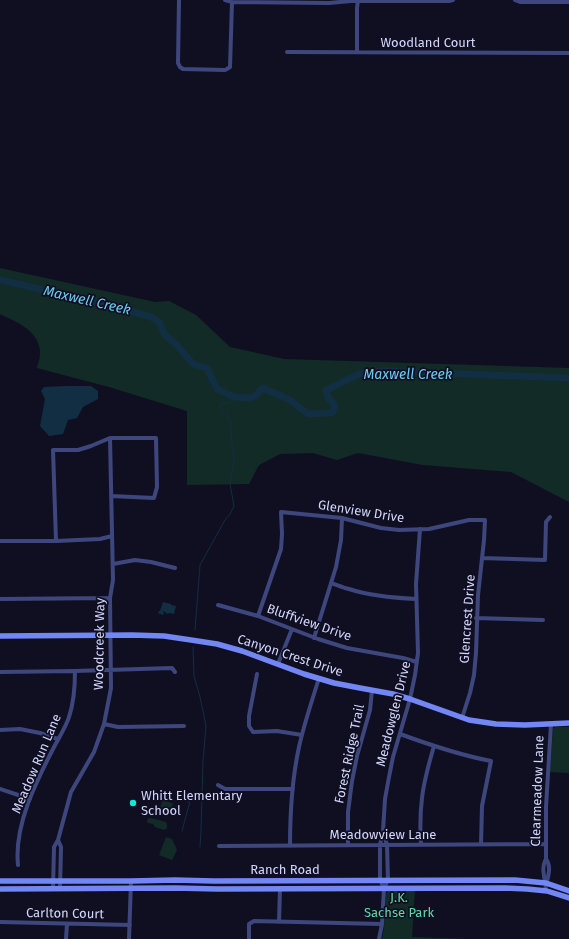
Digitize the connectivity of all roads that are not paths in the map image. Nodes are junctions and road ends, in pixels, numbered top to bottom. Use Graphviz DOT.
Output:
graph roads {
  1 [pos="179,0"];
  2 [pos="225,0"];
  3 [pos="358,0"];
  4 [pos="453,0"];
  5 [pos="515,0"];
  6 [pos="264,1"];
  7 [pos="311,1"];
  8 [pos="232,2"];
  9 [pos="569,2"];
  10 [pos="288,52"];
  11 [pos="357,52"];
  12 [pos="569,53"];
  13 [pos="110,438"];
  14 [pos="112,496"];
  15 [pos="550,516"];
  16 [pos="342,518"];
  17 [pos="485,520"];
  18 [pos="420,529"];
  19 [pos="112,536"];
  20 [pos="0,541"];
  21 [pos="56,541"];
  22 [pos="482,558"];
  23 [pos="113,564"];
  24 [pos="174,568"];
  25 [pos="331,583"];
  26 [pos="110,598"];
  27 [pos="0,599"];
  28 [pos="416,599"];
  29 [pos="218,605"];
  30 [pos="258,616"];
  31 [pos="476,618"];
  32 [pos="543,620"];
  33 [pos="292,629"];
  34 [pos="110,635"];
  35 [pos="0,636"];
  36 [pos="314,638"];
  37 [pos="417,662"];
  38 [pos="278,664"];
  39 [pos="111,670"];
  40 [pos="75,671"];
  41 [pos="0,672"];
  42 [pos="175,672"];
  43 [pos="257,674"];
  44 [pos="319,678"];
  45 [pos="372,690"];
  46 [pos="410,699"];
  47 [pos="462,718"];
  48 [pos="569,723"];
  49 [pos="104,724"];
  50 [pos="550,724"];
  51 [pos="184,726"];
  52 [pos="0,730"];
  53 [pos="400,734"];
  54 [pos="302,735"];
  55 [pos="58,740"];
  56 [pos="434,746"];
  57 [pos="218,785"];
  58 [pos="0,789"];
  59 [pos="293,789"];
  60 [pos="30,799"];
  61 [pos="383,831"];
  62 [pos="58,840"];
  63 [pos="481,844"];
  64 [pos="546,844"];
  65 [pos="348,845"];
  66 [pos="380,845"];
  67 [pos="387,845"];
  68 [pos="421,845"];
  69 [pos="219,846"];
  70 [pos="290,846"];
  71 [pos="18,866"];
  72 [pos="380,880"];
  73 [pos="388,880"];
  74 [pos="0,881"];
  75 [pos="52,881"];
  76 [pos="60,881"];
  77 [pos="131,881"];
  78 [pos="546,883"];
  79 [pos="52,888"];
  80 [pos="60,888"];
  81 [pos="131,888"];
  82 [pos="384,888"];
  83 [pos="0,889"];
  84 [pos="280,889"];
  85 [pos="545,891"];
  86 [pos="569,891"];
  87 [pos="569,898"];
  88 [pos="0,922"];
  89 [pos="279,922"];
  90 [pos="67,924"];
  91 [pos="382,924"];
  92 [pos="130,925"];
  93 [pos="66,939"];
  94 [pos="129,939"];
  95 [pos="248,939"];
  96 [pos="379,939"];
  1 -- 8 [label="street"];
  2 -- 8 [label="street"];
  3 -- 4 [label="street"];
  3 -- 7 [label="street"];
  3 -- 11 [label="street"];
  5 -- 9 [label="street"];
  6 -- 7 [label="street"];
  6 -- 8 [label="street"];
  10 -- 11 [label="street, Woodland Court"];
  11 -- 12 [label="street, Woodland Court"];
  13 -- 14 [label="street, Woodcreek Way"];
  13 -- 14 [label="street"];
  13 -- 21 [label="street"];
  14 -- 19 [label="street, Woodcreek Way"];
  15 -- 22 [label="street"];
  16 -- 18 [label="street, Glenview Drive"];
  16 -- 25 [label="street"];
  16 -- 30 [label="street, Glenview Drive"];
  17 -- 18 [label="street, Glenview Drive"];
  17 -- 22 [label="street, Glencrest Drive"];
  18 -- 28 [label="street, Meadowglen Drive"];
  19 -- 21 [label="street"];
  19 -- 23 [label="street, Woodcreek Way"];
  20 -- 21 [label="street"];
  22 -- 31 [label="street, Glencrest Drive"];
  23 -- 24 [label="street"];
  23 -- 26 [label="street, Woodcreek Way"];
  25 -- 28 [label="street"];
  25 -- 36 [label="street"];
  26 -- 27 [label="street"];
  26 -- 34 [label="street, Woodcreek Way"];
  28 -- 37 [label="street, Meadowglen Drive"];
  29 -- 30 [label="street, Bluffview Drive"];
  30 -- 33 [label="street, Bluffview Drive"];
  31 -- 32 [label="street"];
  31 -- 47 [label="street, Glencrest Drive"];
  33 -- 36 [label="street, Bluffview Drive"];
  33 -- 38 [label="street"];
  34 -- 35 [label="main road, Canyon Crest Drive"];
  34 -- 38 [label="main road, Canyon Crest Drive"];
  34 -- 39 [label="street, Woodcreek Way"];
  36 -- 37 [label="street, Bluffview Drive"];
  37 -- 46 [label="street, Meadowglen Drive"];
  38 -- 44 [label="main road, Canyon Crest Drive"];
  39 -- 40 [label="street"];
  39 -- 42 [label="street"];
  39 -- 49 [label="street, Woodcreek Way"];
  40 -- 41 [label="street"];
  40 -- 55 [label="street, Meadow Run Lane"];
  43 -- 54 [label="street"];
  44 -- 45 [label="main road, Canyon Crest Drive"];
  44 -- 54 [label="street"];
  45 -- 46 [label="main road, Canyon Crest Drive"];
  45 -- 65 [label="street, Forest Ridge Trail"];
  46 -- 47 [label="main road, Canyon Crest Drive"];
  46 -- 53 [label="street, Meadowglen Drive"];
  47 -- 50 [label="main road, Canyon Crest Drive"];
  48 -- 50 [label="main road, Canyon Crest Drive"];
  49 -- 51 [label="street"];
  49 -- 62 [label="street, Woodcreek Way"];
  50 -- 64 [label="street, Clearmeadow Lane"];
  52 -- 55 [label="street"];
  53 -- 56 [label="street"];
  53 -- 61 [label="street, Meadowglen Drive"];
  54 -- 59 [label="street"];
  55 -- 60 [label="street, Meadow Run Lane"];
  56 -- 63 [label="street"];
  56 -- 68 [label="street"];
  57 -- 59 [label="street"];
  58 -- 60 [label="street"];
  59 -- 70 [label="street"];
  60 -- 71 [label="street, Meadow Run Lane"];
  61 -- 66 [label="street, Meadowglen Drive"];
  61 -- 67 [label="street, Meadowglen Drive"];
  62 -- 75 [label="street, Woodcreek Way"];
  62 -- 76 [label="street, Woodcreek Way"];
  63 -- 64 [label="street, Meadowview Lane"];
  63 -- 68 [label="street, Meadowview Lane"];
  64 -- 78 [label="street, Clearmeadow Lane"];
  65 -- 66 [label="street, Meadowview Lane"];
  65 -- 70 [label="street, Meadowview Lane"];
  66 -- 67 [label="street, Meadowview Lane"];
  66 -- 72 [label="street, Meadowglen Drive"];
  67 -- 68 [label="street, Meadowview Lane"];
  67 -- 73 [label="street, Meadowglen Drive"];
  69 -- 70 [label="street, Meadowview Lane"];
  72 -- 73 [label="main road, Ranch Road"];
  72 -- 77 [label="main road, Ranch Road"];
  72 -- 82 [label="street, Meadowglen Drive"];
  73 -- 78 [label="main road, Ranch Road"];
  73 -- 82 [label="street, Meadowglen Drive"];
  74 -- 75 [label="main road, Ranch Road"];
  75 -- 76 [label="main road, Ranch Road"];
  75 -- 79 [label="street, Woodcreek Way"];
  76 -- 77 [label="main road, Ranch Road"];
  76 -- 80 [label="street, Woodcreek Way"];
  77 -- 81 [label="street"];
  78 -- 85 [label="street, Clearmeadow Lane"];
  78 -- 86 [label="main road, Ranch Road"];
  79 -- 80 [label="main road, Ranch Road"];
  79 -- 83 [label="main road, Ranch Road"];
  80 -- 81 [label="main road, Ranch Road"];
  81 -- 84 [label="main road, Ranch Road"];
  81 -- 92 [label="street"];
  82 -- 84 [label="main road, Ranch Road"];
  82 -- 85 [label="main road, Ranch Road"];
  82 -- 91 [label="street"];
  84 -- 89 [label="street"];
  85 -- 87 [label="main road, Ranch Road"];
  88 -- 90 [label="street, Carlton Court"];
  89 -- 91 [label="street"];
  89 -- 95 [label="street"];
  90 -- 92 [label="street, Carlton Court"];
  90 -- 93 [label="street"];
  91 -- 96 [label="street"];
  92 -- 94 [label="street"];
}
